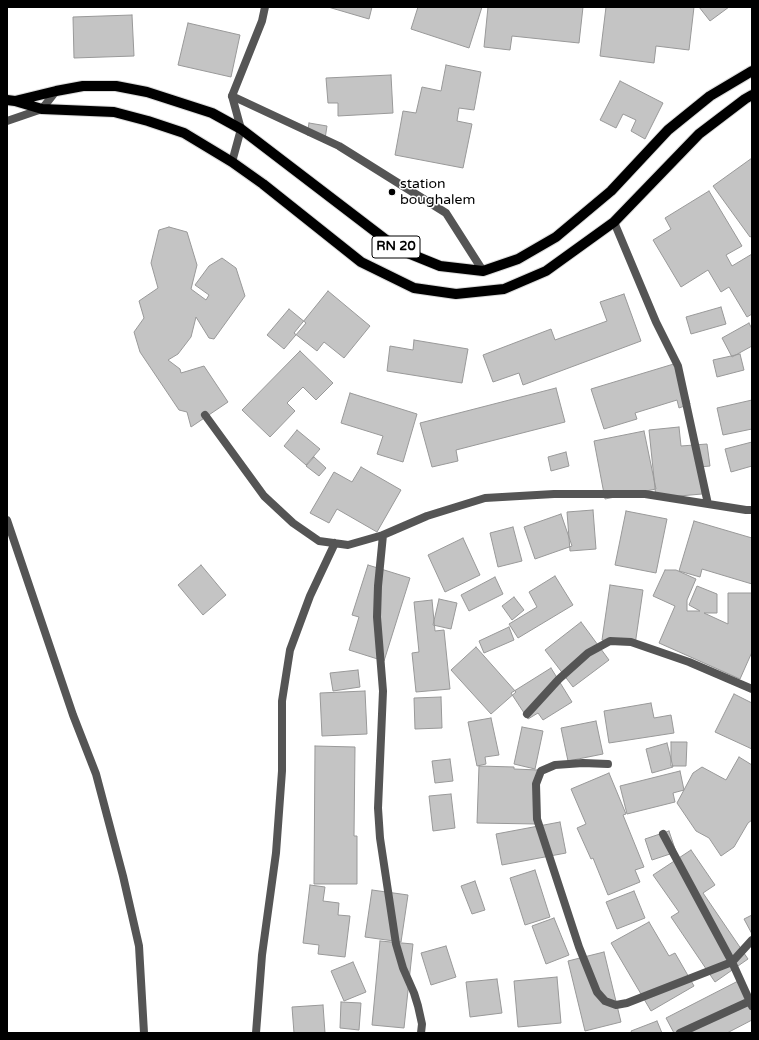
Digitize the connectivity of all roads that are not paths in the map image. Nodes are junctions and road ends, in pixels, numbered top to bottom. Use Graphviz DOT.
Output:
graph roads {
  1 [pos="265,7"];
  2 [pos="752,71"];
  3 [pos="56,91"];
  4 [pos="232,96"];
  5 [pos="752,96"];
  6 [pos="11,100"];
  7 [pos="42,109"];
  8 [pos="7,121"];
  9 [pos="241,129"];
  10 [pos="232,162"];
  11 [pos="614,222"];
  12 [pos="483,271"];
  13 [pos="205,415"];
  14 [pos="708,504"];
  15 [pos="752,510"];
  16 [pos="7,520"];
  17 [pos="383,535"];
  18 [pos="335,543"];
  19 [pos="752,689"];
  20 [pos="527,714"];
  21 [pos="608,764"];
  22 [pos="663,834"];
  23 [pos="752,940"];
  24 [pos="732,962"];
  25 [pos="751,1004"];
  26 [pos="144,1033"];
  27 [pos="256,1033"];
  28 [pos="421,1033"];
  29 [pos="680,1033"];
  1 -- 4 [label="street"];
  2 -- 12 [label="main road, RN 20"];
  3 -- 6 [label="main road, RN 20"];
  3 -- 7 [label="street"];
  3 -- 9 [label="main road, RN 20"];
  4 -- 9 [label="street"];
  4 -- 12 [label="street"];
  5 -- 11 [label="main road, RN 20"];
  6 -- 7 [label="main road, RN 20"];
  7 -- 8 [label="street"];
  7 -- 10 [label="main road, RN 20"];
  9 -- 10 [label="street"];
  9 -- 12 [label="main road, RN 20"];
  10 -- 11 [label="main road, RN 20"];
  11 -- 14 [label="street"];
  13 -- 18 [label="street"];
  14 -- 15 [label="street"];
  14 -- 17 [label="street"];
  16 -- 26 [label="street"];
  17 -- 18 [label="street"];
  17 -- 28 [label="street"];
  18 -- 27 [label="street"];
  19 -- 20 [label="street"];
  21 -- 24 [label="street"];
  22 -- 24 [label="street"];
  23 -- 24 [label="street"];
  24 -- 25 [label="street"];
  25 -- 29 [label="street"];
}
